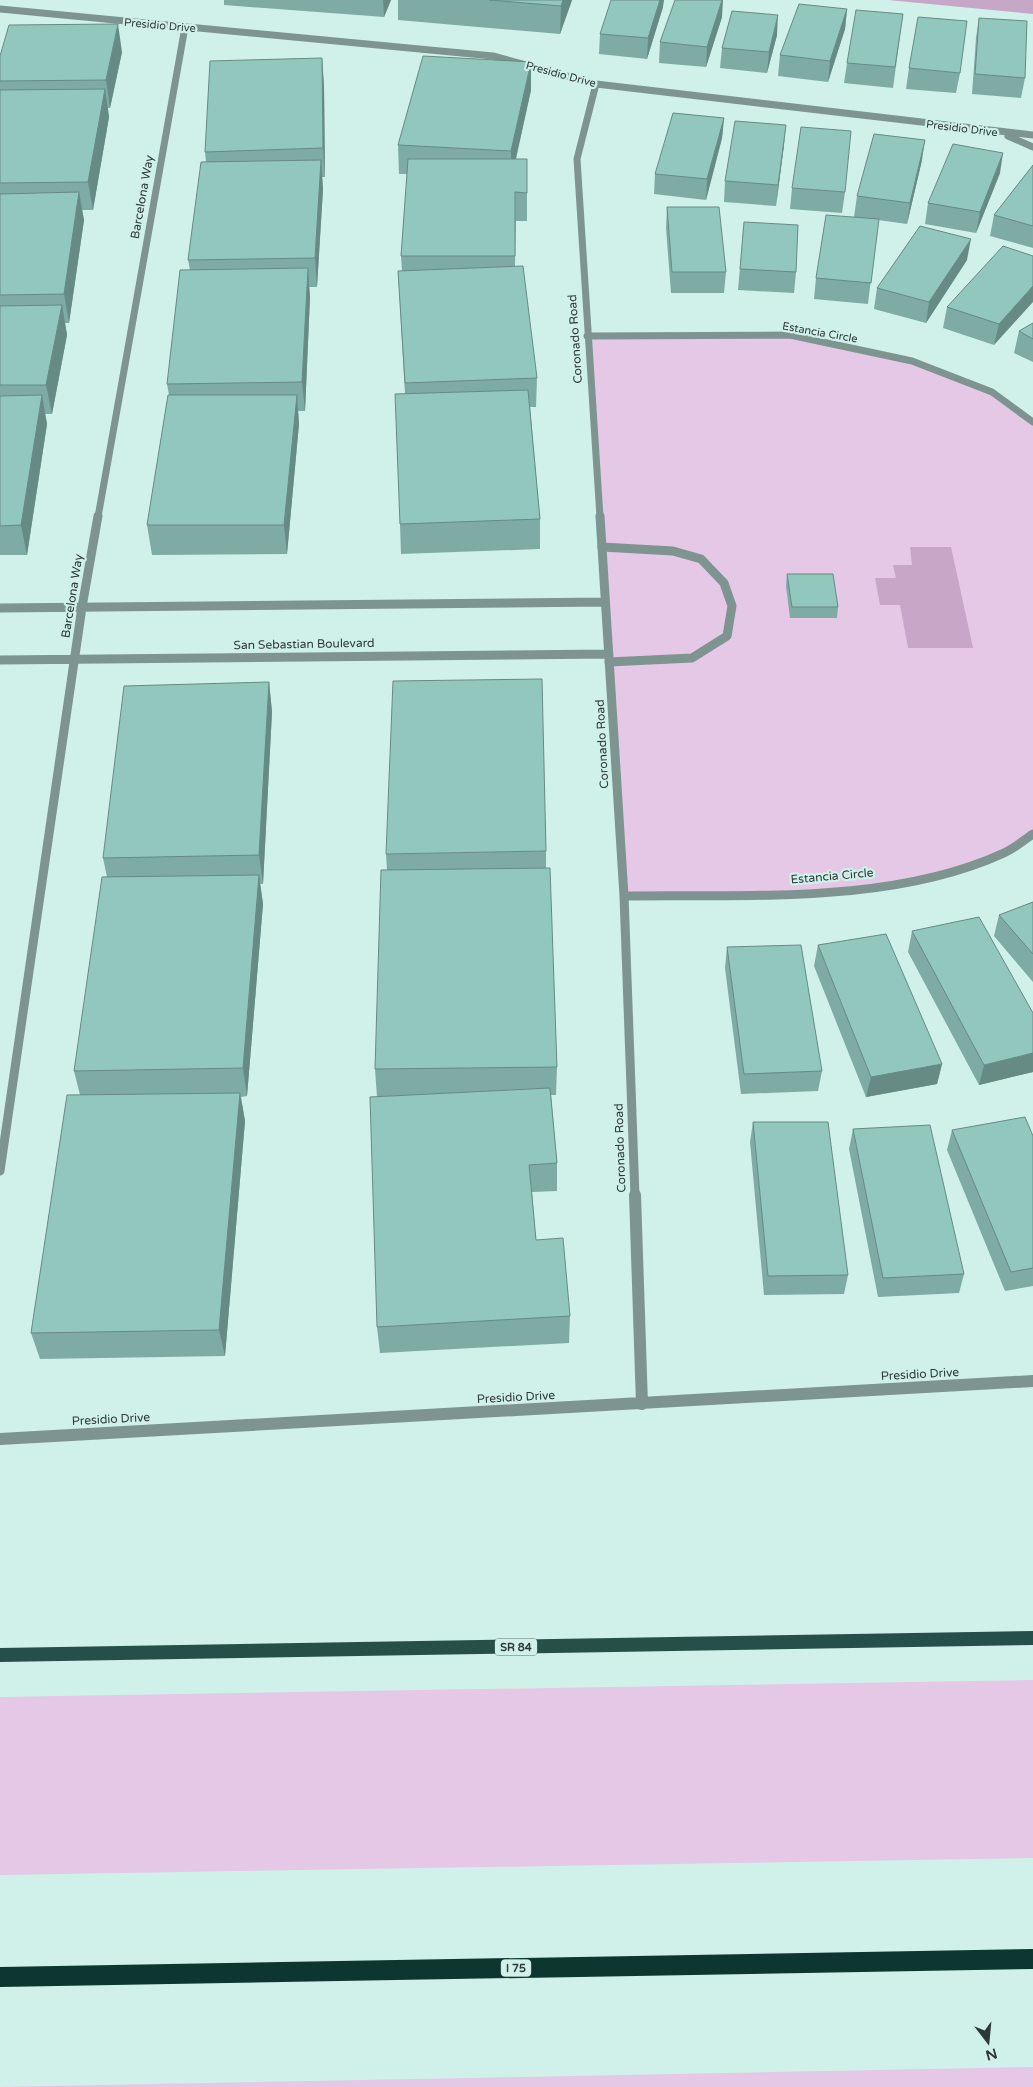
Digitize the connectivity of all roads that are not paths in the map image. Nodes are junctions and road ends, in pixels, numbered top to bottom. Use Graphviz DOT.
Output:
graph roads {
  1 [pos="0,9"];
  2 [pos="185,27"];
  3 [pos="596,84"];
  4 [pos="998,132"];
  5 [pos="1033,135"];
  6 [pos="1033,147"];
  7 [pos="587,336"];
  8 [pos="1033,422"];
  9 [pos="602,547"];
  10 [pos="605,602"];
  11 [pos="82,607"];
  12 [pos="0,608"];
  13 [pos="609,658"];
  14 [pos="74,659"];
  15 [pos="0,660"];
  16 [pos="1033,834"];
  17 [pos="624,896"];
  18 [pos="0,1171"];
  19 [pos="1033,1381"];
  20 [pos="642,1404"];
  21 [pos="0,1439"];
  22 [pos="1033,1638"];
  23 [pos="0,1655"];
  24 [pos="1033,1958"];
  25 [pos="0,1977"];
  1 -- 2 [label="street, Presidio Drive"];
  2 -- 3 [label="street, Presidio Drive"];
  2 -- 11 [label="street, Barcelona Way"];
  3 -- 4 [label="street, Presidio Drive"];
  3 -- 7 [label="street, Coronado Road"];
  4 -- 5 [label="street, Presidio Drive"];
  4 -- 6 [label="street"];
  7 -- 8 [label="street, Estancia Circle"];
  7 -- 9 [label="street, Coronado Road"];
  9 -- 10 [label="street, Coronado Road"];
  9 -- 13 [label="street, San Sebastian Boulevard"];
  10 -- 11 [label="street"];
  10 -- 13 [label="street, Coronado Road"];
  11 -- 12 [label="street"];
  11 -- 14 [label="street, Barcelona Way"];
  13 -- 14 [label="street, San Sebastian Boulevard"];
  13 -- 17 [label="street, Coronado Road"];
  14 -- 15 [label="street, San Sebastian Boulevard"];
  14 -- 18 [label="street, Barcelona Way"];
  16 -- 17 [label="street, Estancia Circle"];
  17 -- 20 [label="street, Coronado Road"];
  19 -- 20 [label="street, Presidio Drive"];
  20 -- 21 [label="street, Presidio Drive"];
  22 -- 23 [label="main road, SR 84"];
  24 -- 25 [label="highway, I 75"];
}
